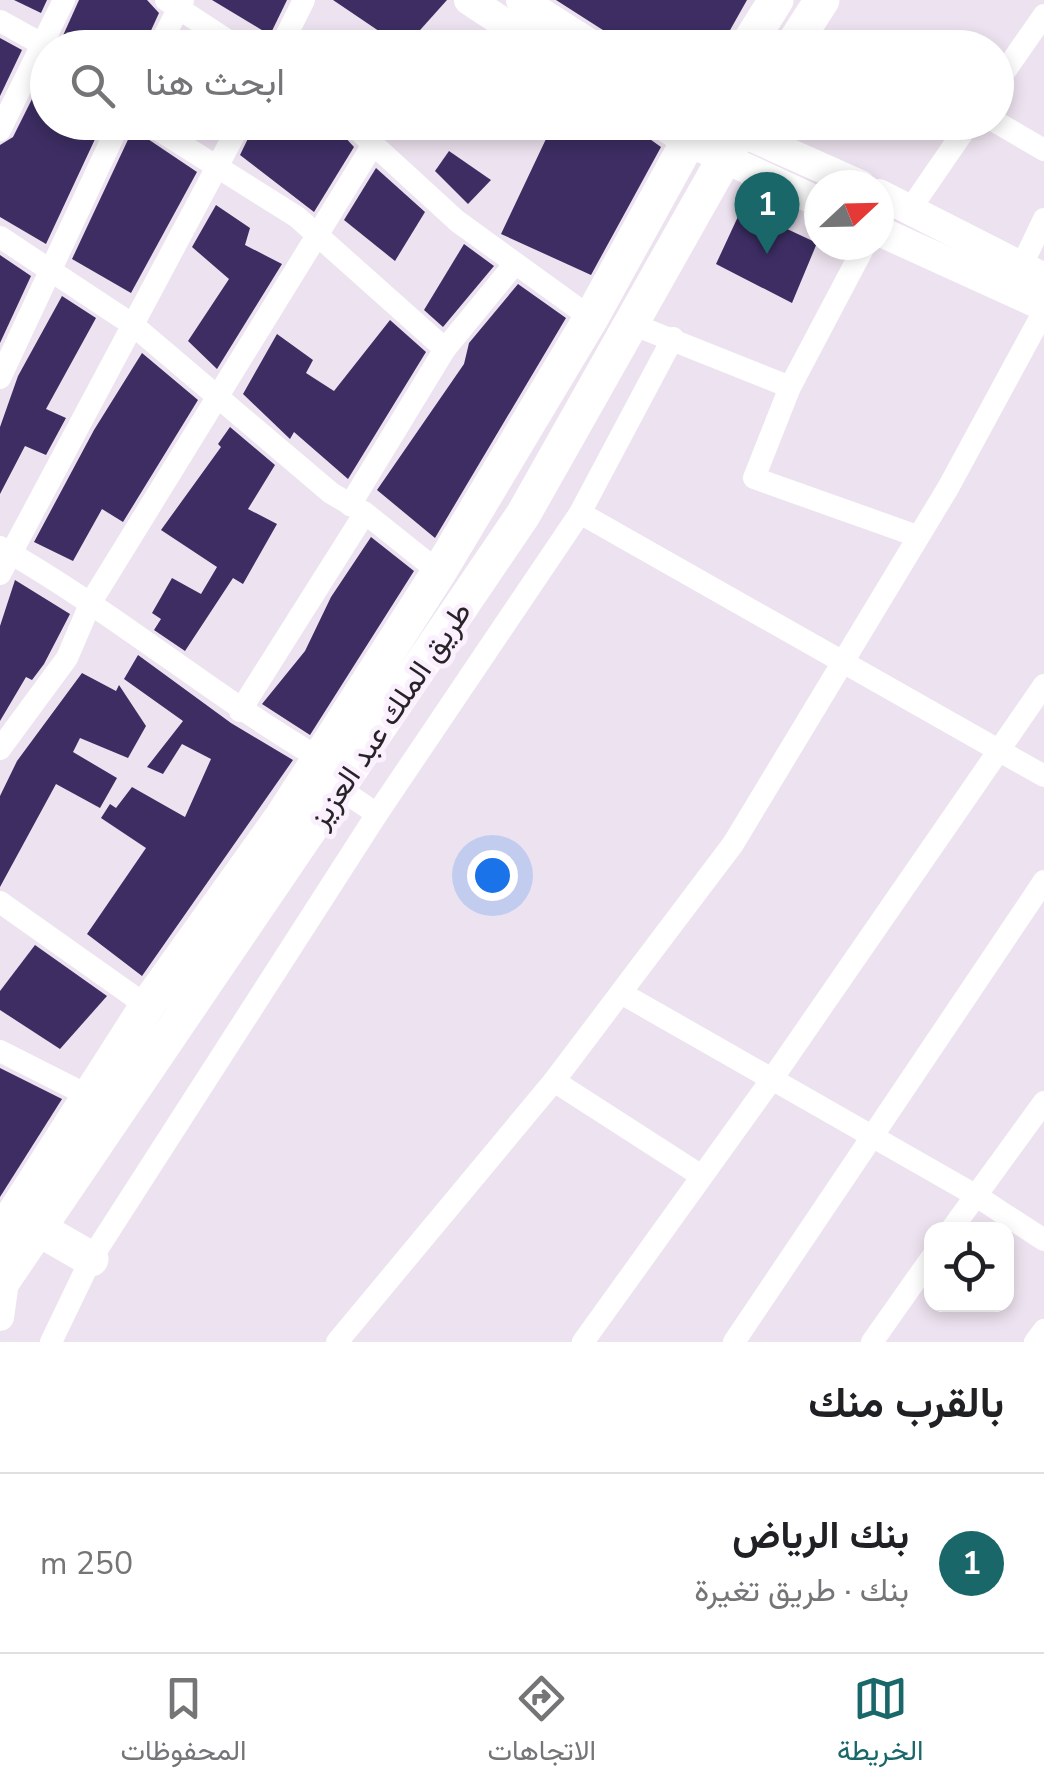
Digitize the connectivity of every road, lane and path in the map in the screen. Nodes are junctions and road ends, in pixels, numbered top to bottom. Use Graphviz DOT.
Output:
graph roads {
  1 [pos="64,0"];
  2 [pos="304,0"];
  3 [pos="469,0"];
  4 [pos="521,0"];
  5 [pos="822,0"];
  6 [pos="176,3"];
  7 [pos="765,4"];
  8 [pos="1044,14"];
  9 [pos="0,20"];
  10 [pos="52,30"];
  11 [pos="165,30"];
  12 [pos="214,30"];
  13 [pos="289,30"];
  14 [pos="515,30"];
  15 [pos="568,30"];
  16 [pos="754,30"];
  17 [pos="812,30"];
  18 [pos="30,36"];
  19 [pos="1014,58"];
  20 [pos="30,75"];
  21 [pos="0,130"];
  22 [pos="1014,132"];
  23 [pos="111,140"];
  24 [pos="175,140"];
  25 [pos="232,140"];
  26 [pos="369,140"];
  27 [pos="676,140"];
  28 [pos="727,140"];
  29 [pos="740,140"];
  30 [pos="748,140"];
  31 [pos="958,140"];
  32 [pos="374,144"];
  33 [pos="1044,150"];
  34 [pos="218,166"];
  35 [pos="823,170"];
  36 [pos="804,190"];
  37 [pos="894,200"];
  38 [pos="912,208"];
  39 [pos="1044,219"];
  40 [pos="316,234"];
  41 [pos="0,237"];
  42 [pos="894,238"];
  43 [pos="858,260"];
  44 [pos="514,266"];
  45 [pos="50,267"];
  46 [pos="1032,272"];
  47 [pos="1044,308"];
  48 [pos="591,318"];
  49 [pos="133,324"];
  50 [pos="632,324"];
  51 [pos="673,338"];
  52 [pos="445,350"];
  53 [pos="0,378"];
  54 [pos="790,387"];
  55 [pos="220,394"];
  56 [pos="358,509"];
  57 [pos="580,513"];
  58 [pos="917,536"];
  59 [pos="4,558"];
  60 [pos="440,572"];
  61 [pos="91,602"];
  62 [pos="842,662"];
  63 [pos="1044,685"];
  64 [pos="240,712"];
  65 [pos="0,749"];
  66 [pos="997,750"];
  67 [pos="319,758"];
  68 [pos="1044,776"];
  69 [pos="340,789"];
  70 [pos="377,814"];
  71 [pos="1044,882"];
  72 [pos="0,902"];
  73 [pos="621,993"];
  74 [pos="147,1006"];
  75 [pos="0,1052"];
  76 [pos="772,1079"];
  77 [pos="554,1081"];
  78 [pos="90,1097"];
  79 [pos="1044,1102"];
  80 [pos="872,1137"];
  81 [pos="700,1176"];
  82 [pos="975,1195"];
  83 [pos="956,1222"];
  84 [pos="40,1229"];
  85 [pos="0,1236"];
  86 [pos="1044,1240"];
  87 [pos="91,1259"];
  88 [pos="924,1269"];
  89 [pos="3,1280"];
  90 [pos="0,1317"];
  91 [pos="1044,1330"];
  92 [pos="51,1342"];
  93 [pos="337,1342"];
  94 [pos="583,1342"];
  95 [pos="734,1342"];
  96 [pos="872,1342"];
  97 [pos="1034,1342"];
  1 -- 10 [label="street"];
  2 -- 13 [label="street"];
  3 -- 14 [label="main road"];
  4 -- 15 [label="main road"];
  5 -- 17 [label="main road"];
  6 -- 11 [label="street"];
  6 -- 12 [label="street"];
  7 -- 16 [label="main road"];
  8 -- 19 [label="street"];
  9 -- 18 [label="street"];
  20 -- 21 [label="street"];
  22 -- 33 [label="street"];
  23 -- 45 [label="street"];
  24 -- 34 [label="street"];
  25 -- 34 [label="street"];
  26 -- 32 [label="street"];
  27 -- 48 [label="main road, طريق الملك عبد العزيز"];
  28 -- 50 [label="main road, طريق الملك عبد العزيز"];
  29 -- 36 [label="main road"];
  30 -- 35 [label="main road"];
  31 -- 38 [label="street"];
  32 -- 40 [label="street"];
  32 -- 44 [label="street"];
  34 -- 40 [label="street"];
  34 -- 49 [label="street"];
  37 -- 38 [label="main road"];
  38 -- 46 [label="main road"];
  39 -- 46 [label="street"];
  40 -- 52 [label="street"];
  40 -- 55 [label="street"];
  41 -- 45 [label="street"];
  42 -- 47 [label="main road"];
  43 -- 54 [label="street"];
  44 -- 48 [label="street"];
  44 -- 52 [label="street"];
  45 -- 49 [label="street"];
  45 -- 53 [label="street"];
  47 -- 58 [label="street"];
  48 -- 60 [label="main road, طريق الملك عبد العزيز"];
  49 -- 55 [label="street"];
  49 -- 59 [label="street"];
  50 -- 51 [label="street"];
  50 -- 69 [label="main road, طريق الملك عبد العزيز"];
  51 -- 54 [label="street"];
  51 -- 57 [label="street"];
  52 -- 56 [label="street"];
  54 -- 58 [label="street"];
  55 -- 56 [label="street"];
  55 -- 61 [label="street"];
  56 -- 60 [label="street"];
  56 -- 64 [label="street"];
  57 -- 62 [label="street"];
  57 -- 70 [label="street"];
  58 -- 62 [label="street"];
  59 -- 61 [label="street"];
  60 -- 67 [label="main road, طريق الملك عبد العزيز"];
  61 -- 64 [label="street"];
  61 -- 65 [label="street"];
  62 -- 66 [label="street"];
  62 -- 73 [label="street"];
  63 -- 66 [label="street"];
  64 -- 67 [label="street"];
  66 -- 68 [label="street"];
  66 -- 76 [label="street"];
  67 -- 74 [label="main road, طريق الملك عبد العزيز"];
  69 -- 70 [label="street"];
  69 -- 84 [label="main road, طريق الملك عبد العزيز"];
  70 -- 87 [label="street"];
  71 -- 80 [label="street"];
  72 -- 74 [label="street"];
  73 -- 76 [label="street"];
  73 -- 77 [label="street"];
  74 -- 78 [label="main road, طريق الملك عبد العزيز"];
  75 -- 78 [label="street"];
  76 -- 80 [label="street"];
  76 -- 81 [label="street"];
  77 -- 81 [label="street"];
  77 -- 93 [label="street"];
  78 -- 85 [label="main road, طريق الملك عبد العزيز"];
  79 -- 82 [label="street"];
  80 -- 82 [label="street"];
  80 -- 95 [label="street"];
  81 -- 94 [label="street"];
  82 -- 83 [label="street"];
  82 -- 86 [label="street"];
  84 -- 87 [label="main road"];
  84 -- 89 [label="main road, طريق الملك عبد العزيز"];
  87 -- 92 [label="street"];
  88 -- 96 [label="street"];
  89 -- 90 [label="street"];
  91 -- 97 [label="street"];
}
